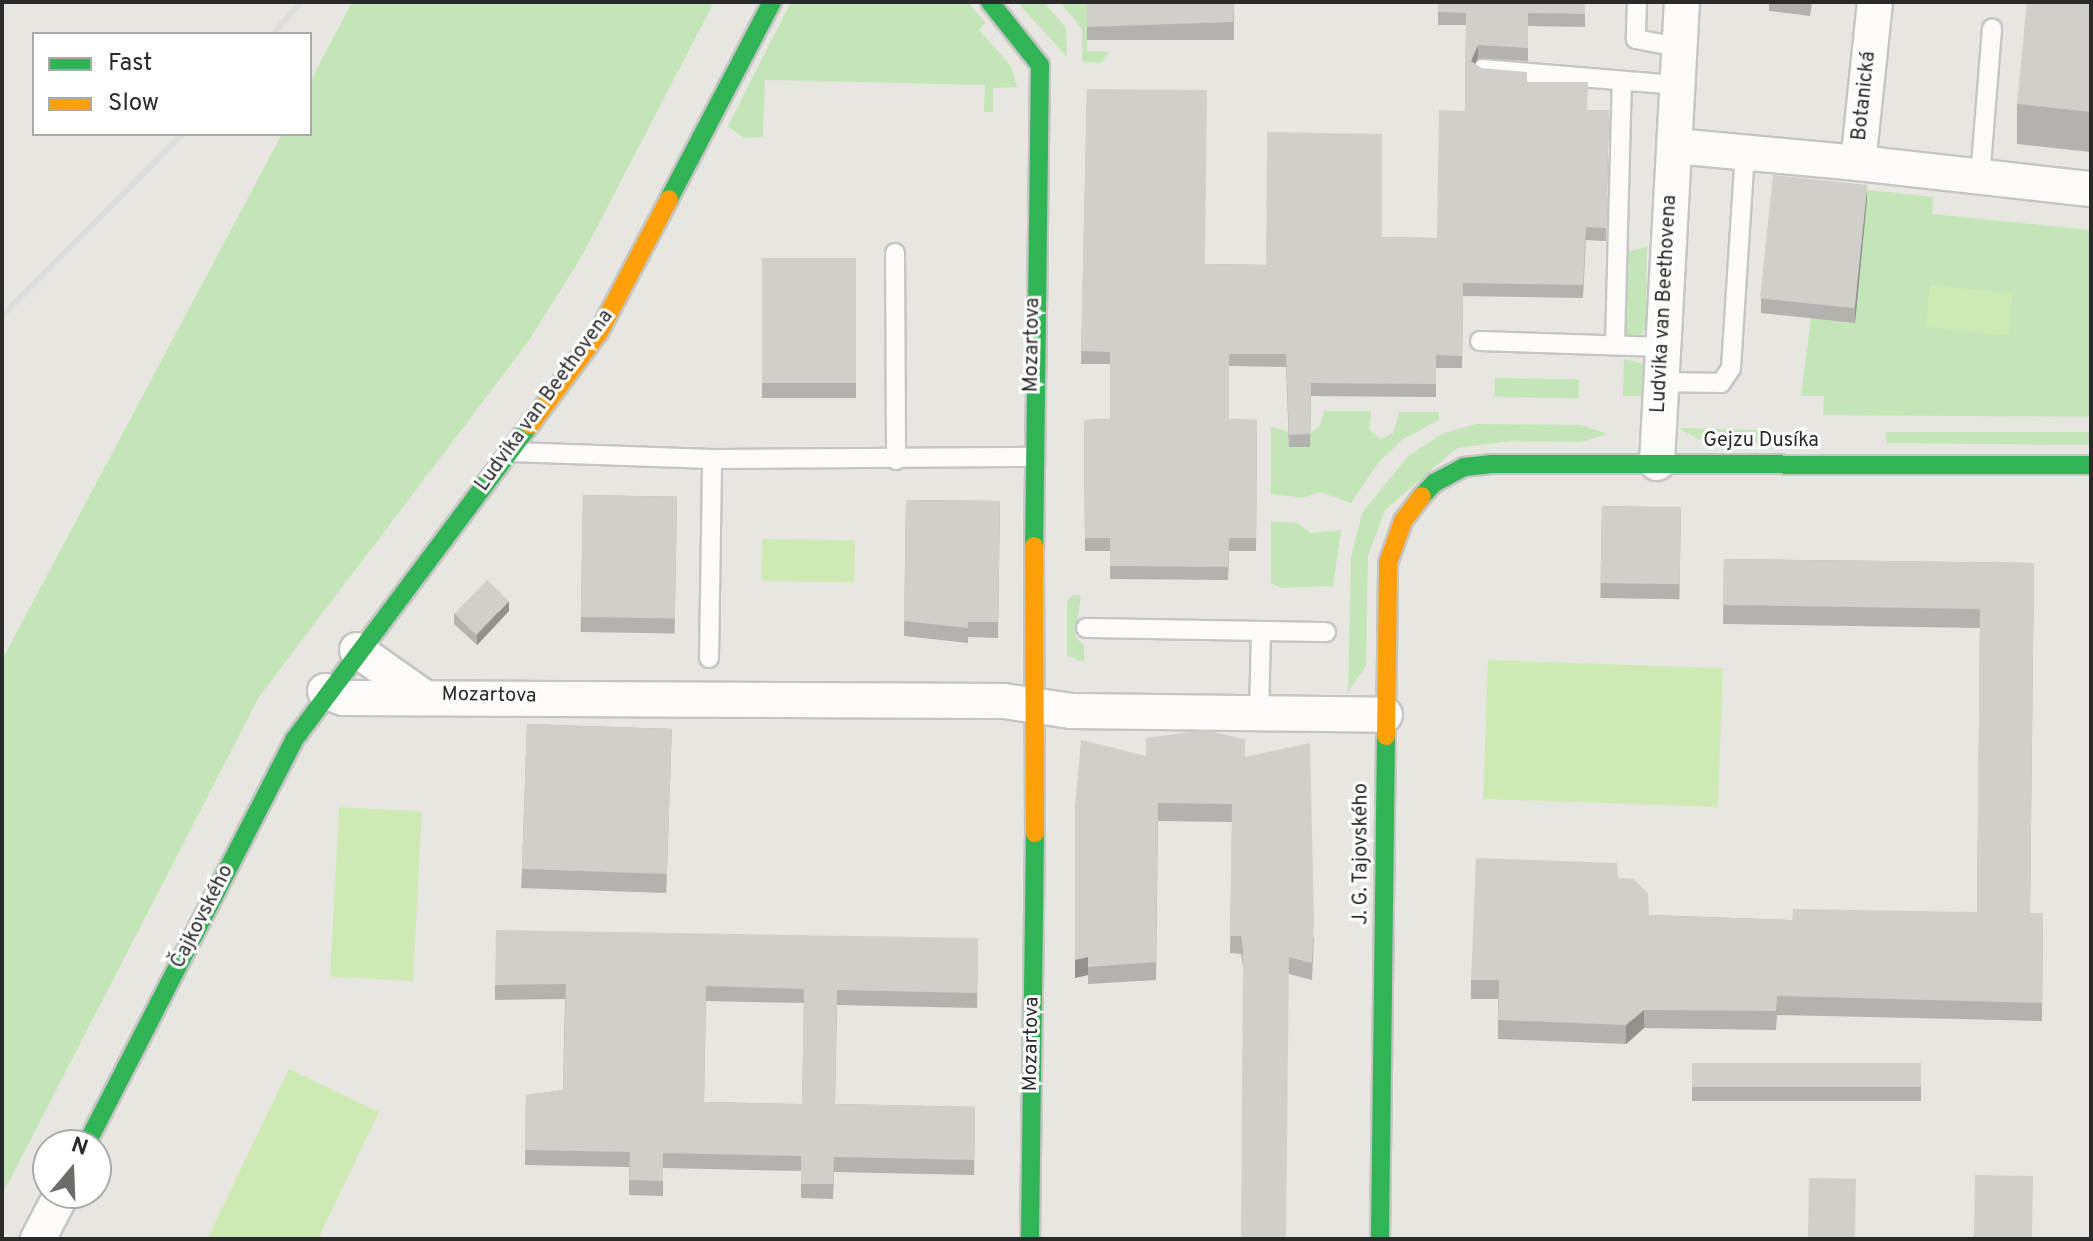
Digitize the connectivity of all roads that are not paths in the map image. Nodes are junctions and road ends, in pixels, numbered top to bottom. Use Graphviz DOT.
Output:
graph roads {
  1 [pos="772,2"];
  2 [pos="990,2"];
  3 [pos="1637,2"];
  4 [pos="1682,2"];
  5 [pos="1875,2"];
  6 [pos="1992,28"];
  7 [pos="1678,47"];
  8 [pos="1482,69"];
  9 [pos="1622,83"];
  10 [pos="1675,85"];
  11 [pos="1675,146"];
  12 [pos="1745,152"];
  13 [pos="1858,163"];
  14 [pos="1980,178"];
  15 [pos="2091,189"];
  16 [pos="895,253"];
  17 [pos="1480,341"];
  18 [pos="1615,344"];
  19 [pos="1662,347"];
  20 [pos="1660,382"];
  21 [pos="510,452"];
  22 [pos="1032,457"];
  23 [pos="712,459"];
  24 [pos="896,460"];
  25 [pos="1657,463"];
  26 [pos="2091,465"];
  27 [pos="1434,483"];
  28 [pos="1086,628"];
  29 [pos="1261,631"];
  30 [pos="1326,632"];
  31 [pos="357,650"];
  32 [pos="709,658"];
  33 [pos="325,691"];
  34 [pos="422,696"];
  35 [pos="1036,705"];
  36 [pos="1259,714"];
  37 [pos="1385,715"];
  38 [pos="94,1129"];
  39 [pos="54,1209"];
  40 [pos="38,1239"];
  41 [pos="1030,1239"];
  42 [pos="1380,1239"];
  1 -- 21 [label="street, Ludvika van Beethovena"];
  2 -- 22 [label="street, Mozartova"];
  3 -- 7 [label="lane"];
  4 -- 7 [label="street, Ludvika van Beethovena"];
  5 -- 13 [label="street, Botanická"];
  6 -- 14 [label="lane"];
  7 -- 10 [label="street, Ludvika van Beethovena"];
  8 -- 9 [label="lane"];
  9 -- 10 [label="lane"];
  9 -- 18 [label="lane"];
  10 -- 11 [label="street, Ludvika van Beethovena"];
  11 -- 12 [label="street"];
  11 -- 19 [label="street, Ludvika van Beethovena"];
  12 -- 13 [label="street"];
  12 -- 20 [label="lane"];
  13 -- 14 [label="street, Botanická"];
  14 -- 15 [label="street, Botanická"];
  16 -- 24 [label="lane"];
  17 -- 18 [label="lane"];
  18 -- 19 [label="lane"];
  19 -- 20 [label="street, Ludvika van Beethovena"];
  20 -- 25 [label="street, Ludvika van Beethovena"];
  21 -- 23 [label="lane"];
  21 -- 31 [label="street, Ludvika van Beethovena"];
  22 -- 24 [label="lane"];
  22 -- 35 [label="street, Mozartova"];
  23 -- 24 [label="lane"];
  23 -- 32 [label="lane"];
  25 -- 26 [label="street, Gejzu Dusíka"];
  25 -- 27 [label="street, Gejzu Dusíka"];
  27 -- 37 [label="street, J. G. Tajovského"];
  28 -- 29 [label="lane"];
  29 -- 30 [label="lane"];
  29 -- 36 [label="lane"];
  31 -- 33 [label="street, Ludvika van Beethovena"];
  31 -- 34 [label="street, Mozartova"];
  33 -- 34 [label="street, Mozartova"];
  33 -- 38 [label="street, Čajkovského"];
  34 -- 35 [label="street, Mozartova"];
  35 -- 36 [label="street"];
  35 -- 41 [label="street, Mozartova"];
  36 -- 37 [label="street"];
  37 -- 42 [label="street, J. G. Tajovského"];
  39 -- 40 [label="street"];
}
